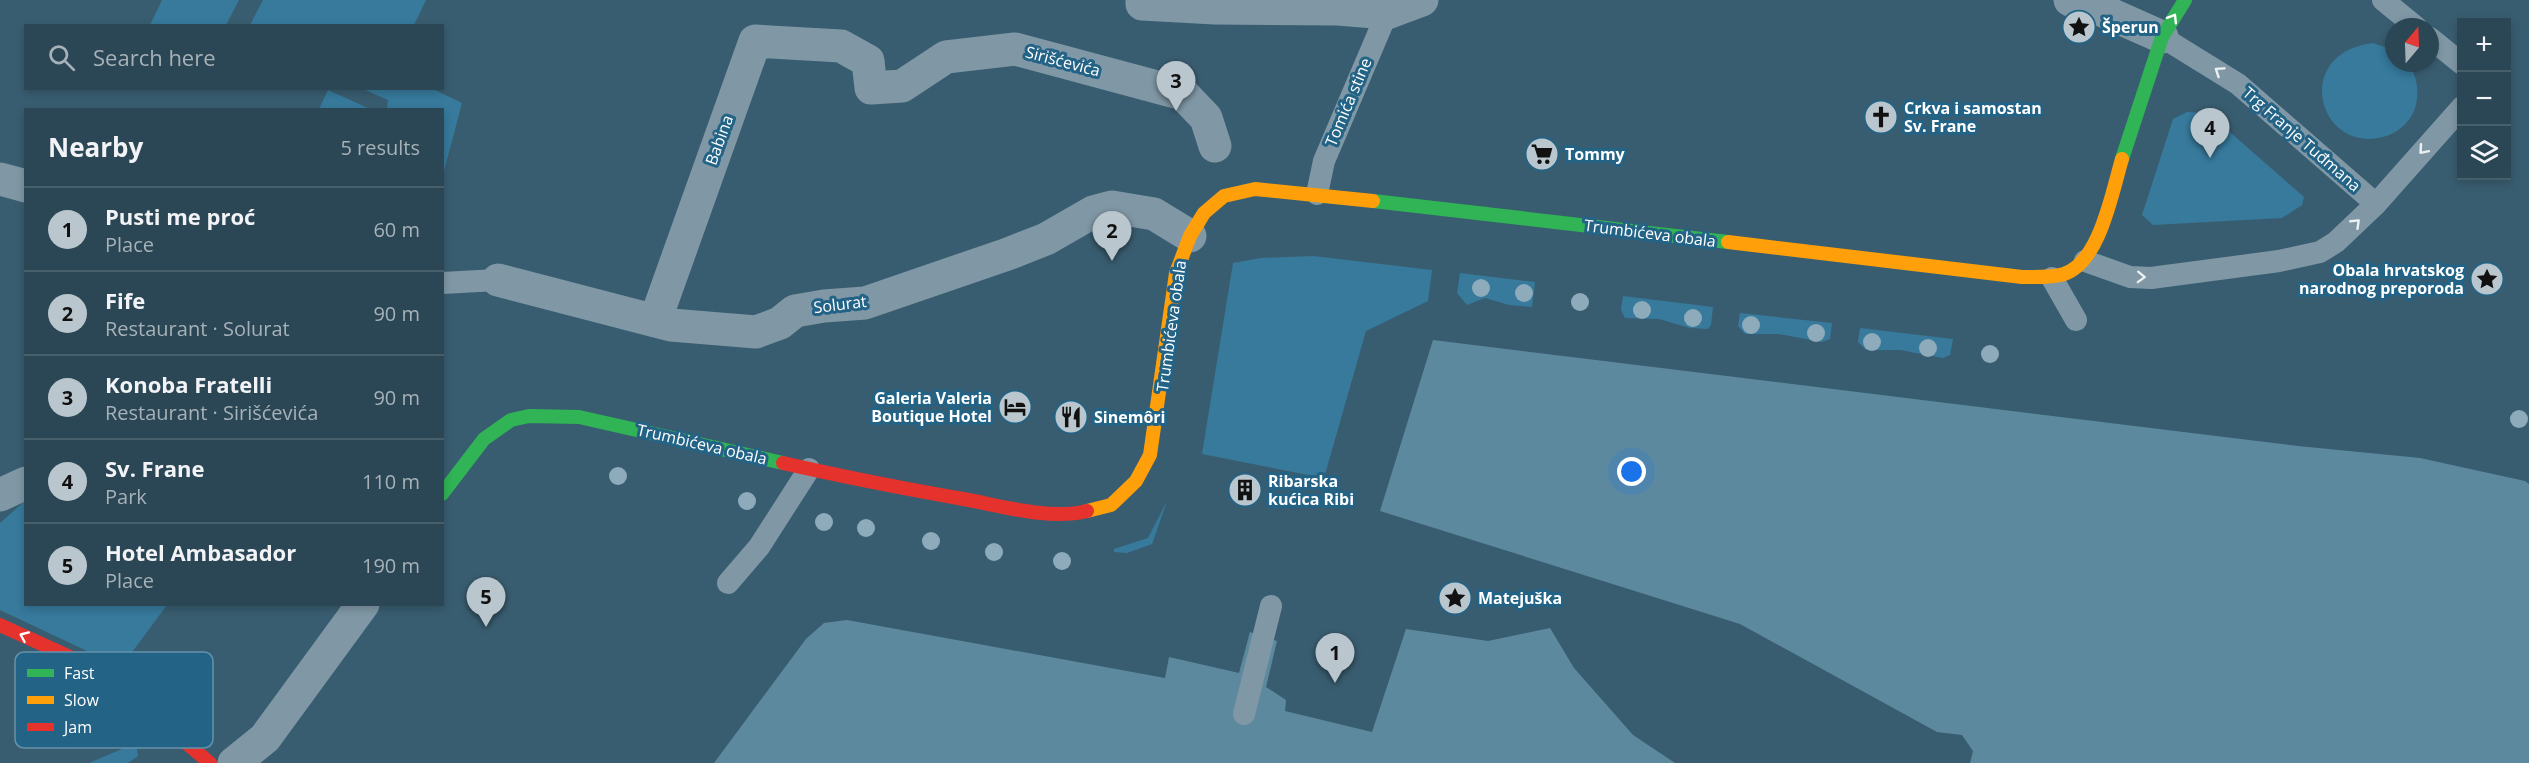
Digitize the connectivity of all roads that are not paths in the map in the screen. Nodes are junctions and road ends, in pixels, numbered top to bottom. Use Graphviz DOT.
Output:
graph roads {
  1 [pos="1143,0"];
  2 [pos="1422,0"];
  3 [pos="2070,0"];
  4 [pos="2186,0"];
  5 [pos="2383,0"];
  6 [pos="1387,13"];
  7 [pos="2405,18"];
  8 [pos="2162,37"];
  9 [pos="2439,45"];
  10 [pos="842,46"];
  11 [pos="2457,60"];
  12 [pos="2457,113"];
  13 [pos="1215,146"];
  14 [pos="0,178"];
  15 [pos="24,185"];
  16 [pos="1317,194"];
  17 [pos="2376,204"];
  18 [pos="1190,236"];
  19 [pos="2085,261"];
  20 [pos="2052,278"];
  21 [pos="498,280"];
  22 [pos="444,283"];
  23 [pos="2076,320"];
  24 [pos="655,321"];
  25 [pos="810,469"];
  26 [pos="24,484"];
  27 [pos="444,491"];
  28 [pos="0,495"];
  29 [pos="728,583"];
  30 [pos="362,606"];
  31 [pos="1271,606"];
  32 [pos="0,626"];
  33 [pos="59,652"];
  34 [pos="1244,714"];
  35 [pos="192,748"];
  36 [pos="210,763"];
  37 [pos="234,763"];
  1 -- 6 [label="street"];
  2 -- 6 [label="street"];
  3 -- 8 [label="street"];
  8 -- 4 [label="street, one-way"];
  5 -- 7 [label="lane"];
  6 -- 16 [label="lane, Tomića stine"];
  17 -- 8 [label="lane, Trg Franje Tuđmana, one-way"];
  8 -- 19 [label="street"];
  9 -- 11 [label="lane"];
  10 -- 13 [label="street, Sirišćevića"];
  10 -- 24 [label="street, Babina"];
  12 -- 17 [label="lane, one-way"];
  14 -- 15 [label="street"];
  16 -- 18 [label="street, Trumbićeva obala"];
  16 -- 20 [label="street, Trumbićeva obala"];
  19 -- 17 [label="lane, Trg Franje Tuđmana, one-way"];
  18 -- 24 [label="street, Solurat"];
  18 -- 25 [label="street, Trumbićeva obala"];
  19 -- 20 [label="street, Trumbićeva obala"];
  20 -- 23 [label="lane"];
  21 -- 22 [label="lane, Solurat"];
  21 -- 24 [label="street, Solurat"];
  25 -- 27 [label="street, Trumbićeva obala"];
  25 -- 29 [label="lane"];
  26 -- 28 [label="street"];
  30 -- 37 [label="street"];
  31 -- 34 [label="lane"];
  33 -- 32 [label="street, one-way"];
  36 -- 35 [label="street, one-way"];
}
